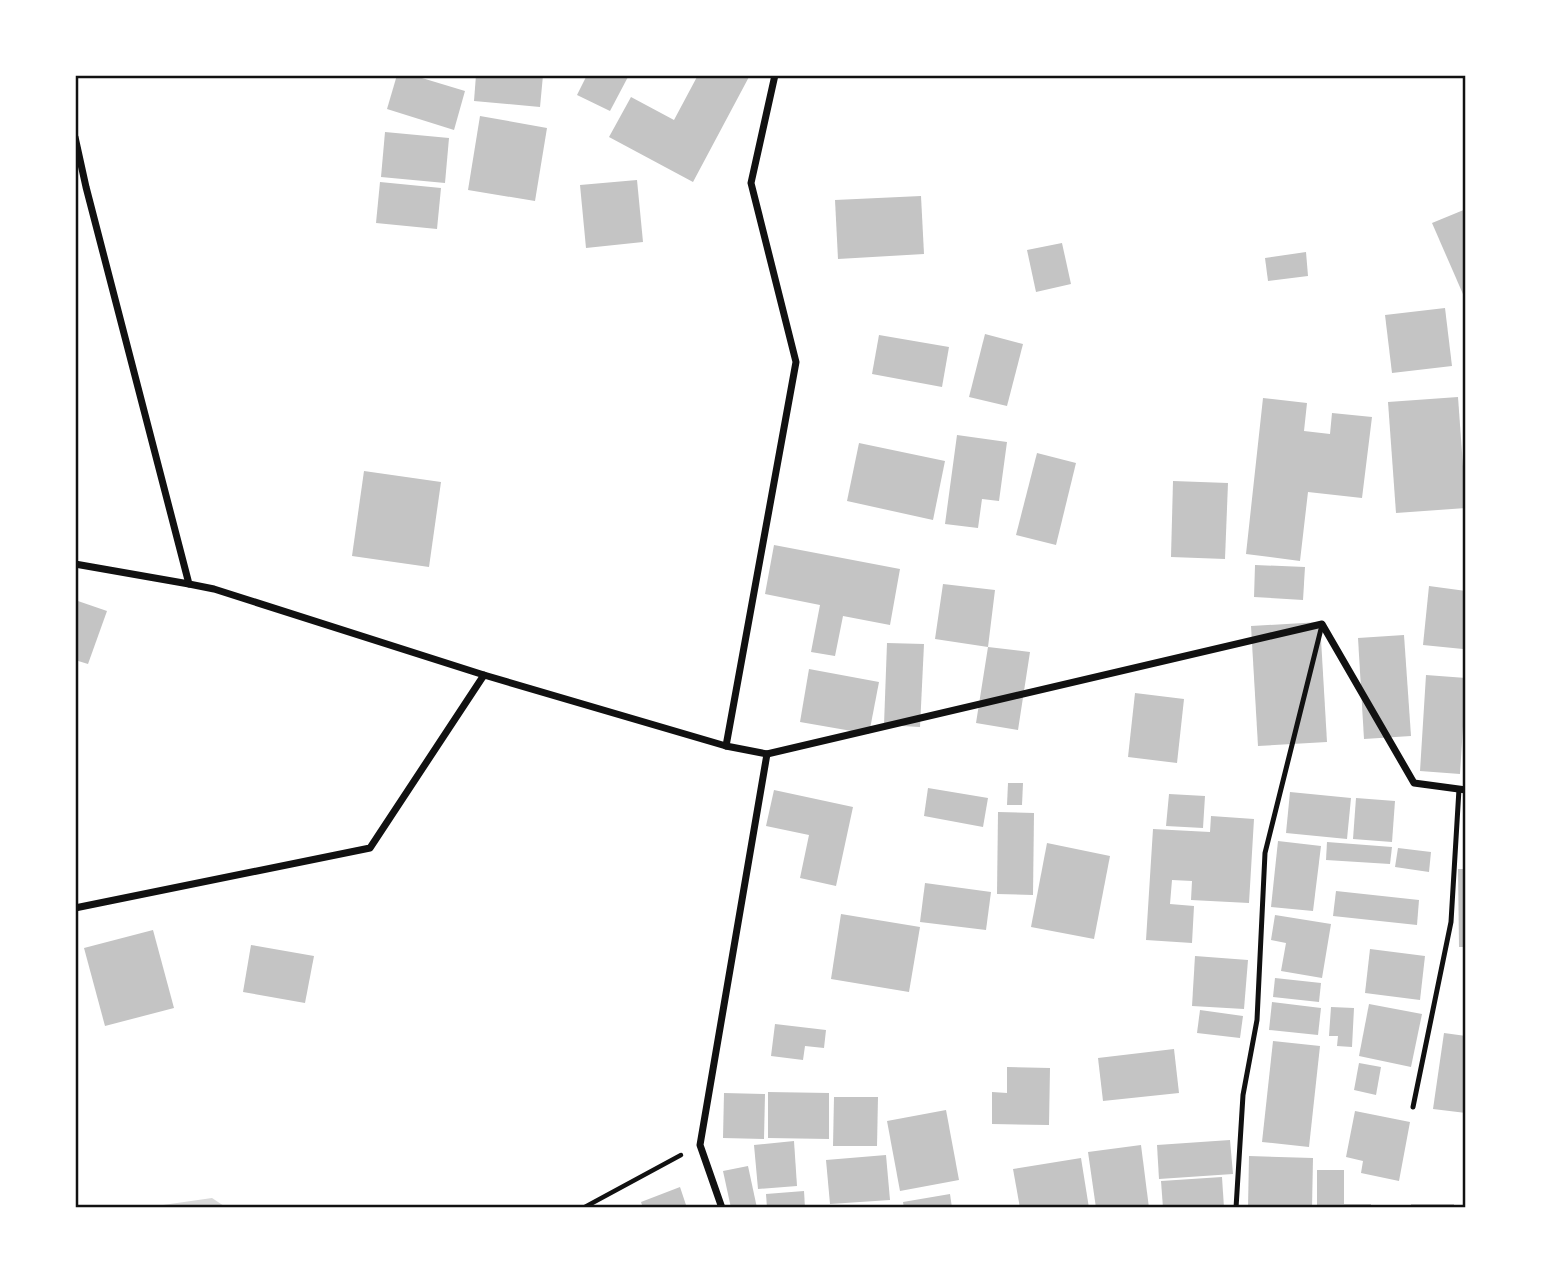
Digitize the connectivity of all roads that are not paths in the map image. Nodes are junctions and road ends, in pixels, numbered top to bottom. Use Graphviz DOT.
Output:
graph roads {
  1 [pos="775,75"];
  2 [pos="75,137"];
  3 [pos="75,564"];
  4 [pos="188,583"];
  5 [pos="1322,624"];
  6 [pos="484,675"];
  7 [pos="726,746"];
  8 [pos="768,754"];
  9 [pos="1462,789"];
  10 [pos="75,908"];
  11 [pos="1413,1107"];
  12 [pos="722,1208"];
  13 [pos="1236,1208"];
  1 -- 7 [label="street"];
  2 -- 4 [label="street"];
  3 -- 4 [label="street"];
  4 -- 6 [label="street"];
  5 -- 8 [label="street"];
  5 -- 9 [label="street"];
  5 -- 13 [label="lane"];
  6 -- 7 [label="street"];
  6 -- 10 [label="street"];
  7 -- 8 [label="street"];
  8 -- 12 [label="street"];
  9 -- 11 [label="lane"];
}
